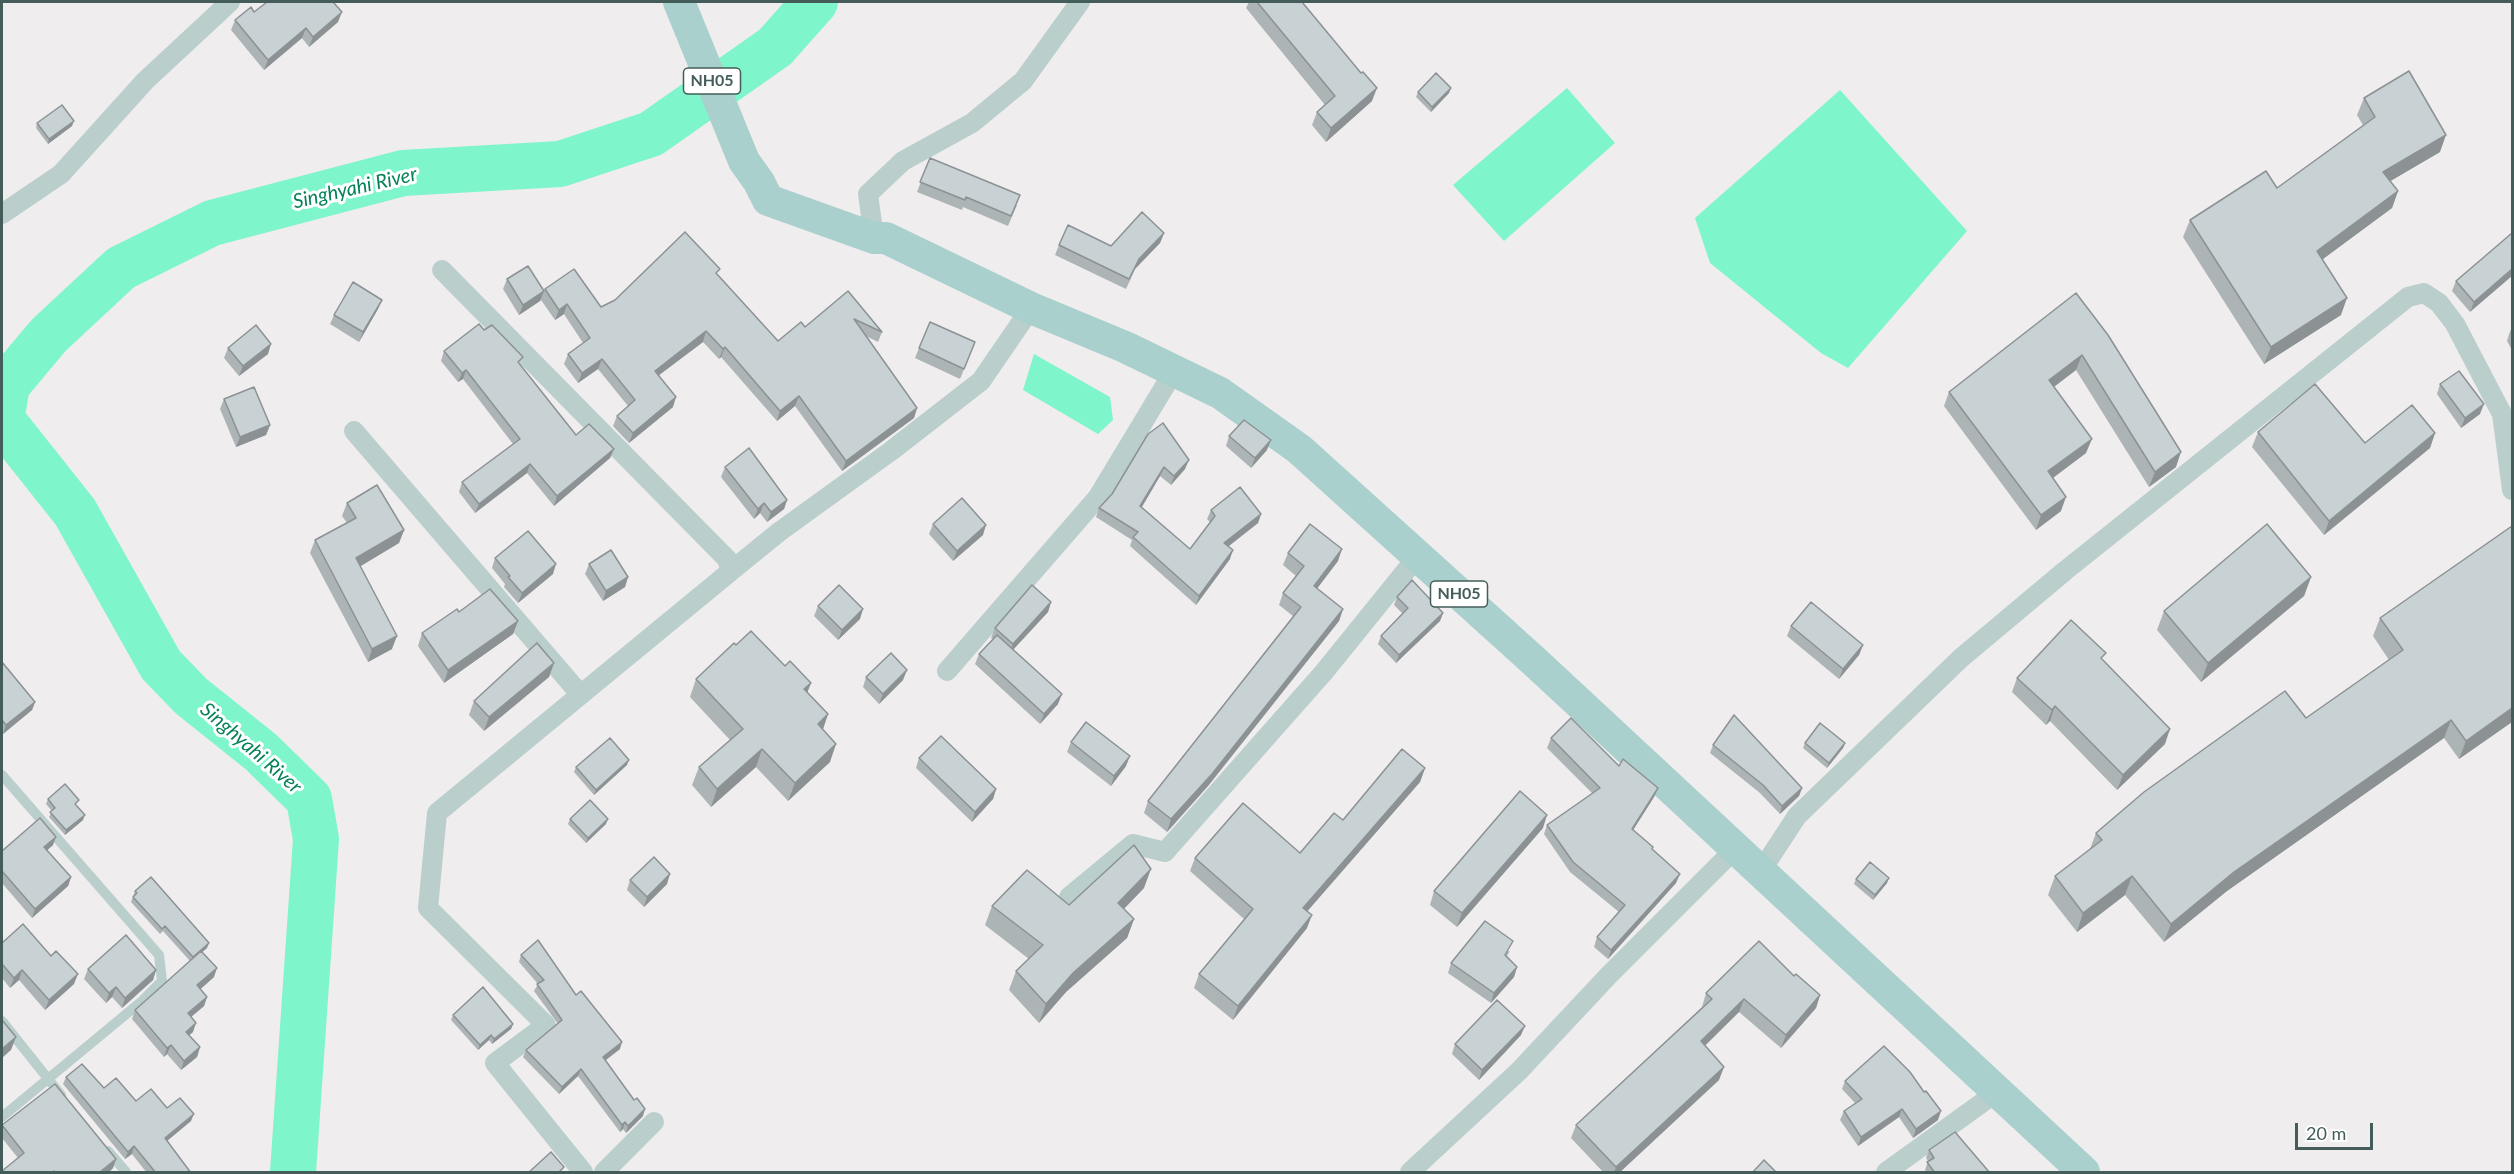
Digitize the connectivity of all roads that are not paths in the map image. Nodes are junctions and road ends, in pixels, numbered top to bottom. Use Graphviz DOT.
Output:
graph roads {
  1 [pos="230,2"];
  2 [pos="679,2"];
  3 [pos="1080,2"];
  4 [pos="2,214"];
  5 [pos="874,237"];
  6 [pos="442,270"];
  7 [pos="1032,308"];
  8 [pos="1174,371"];
  9 [pos="354,431"];
  10 [pos="2512,490"];
  11 [pos="1417,557"];
  12 [pos="731,571"];
  13 [pos="947,671"];
  14 [pos="580,694"];
  15 [pos="2,775"];
  16 [pos="1736,848"];
  17 [pos="1761,871"];
  18 [pos="1069,897"];
  19 [pos="2,1021"];
  20 [pos="47,1077"];
  21 [pos="1998,1092"];
  22 [pos="68,1103"];
  23 [pos="2,1117"];
  24 [pos="654,1122"];
  25 [pos="97,1138"];
  26 [pos="1414,1171"];
  27 [pos="126,1173"];
  28 [pos="583,1173"];
  29 [pos="604,1173"];
  30 [pos="1886,1173"];
  31 [pos="2084,1173"];
  1 -- 4 [label="street"];
  2 -- 5 [label="main road, NH05"];
  3 -- 5 [label="street"];
  5 -- 7 [label="main road, NH05"];
  6 -- 12 [label="street"];
  7 -- 8 [label="main road, NH05"];
  7 -- 12 [label="street"];
  8 -- 11 [label="main road, NH05"];
  8 -- 13 [label="street"];
  9 -- 14 [label="street"];
  10 -- 17 [label="street"];
  11 -- 16 [label="main road, NH05"];
  11 -- 18 [label="street"];
  12 -- 14 [label="street"];
  14 -- 28 [label="street"];
  15 -- 20 [label="lane"];
  16 -- 17 [label="main road, NH05"];
  16 -- 26 [label="street"];
  17 -- 21 [label="main road, NH05"];
  19 -- 20 [label="lane"];
  20 -- 22 [label="lane"];
  20 -- 23 [label="lane"];
  21 -- 30 [label="street"];
  21 -- 31 [label="main road, NH05"];
  24 -- 29 [label="street"];
  25 -- 27 [label="lane"];
}
